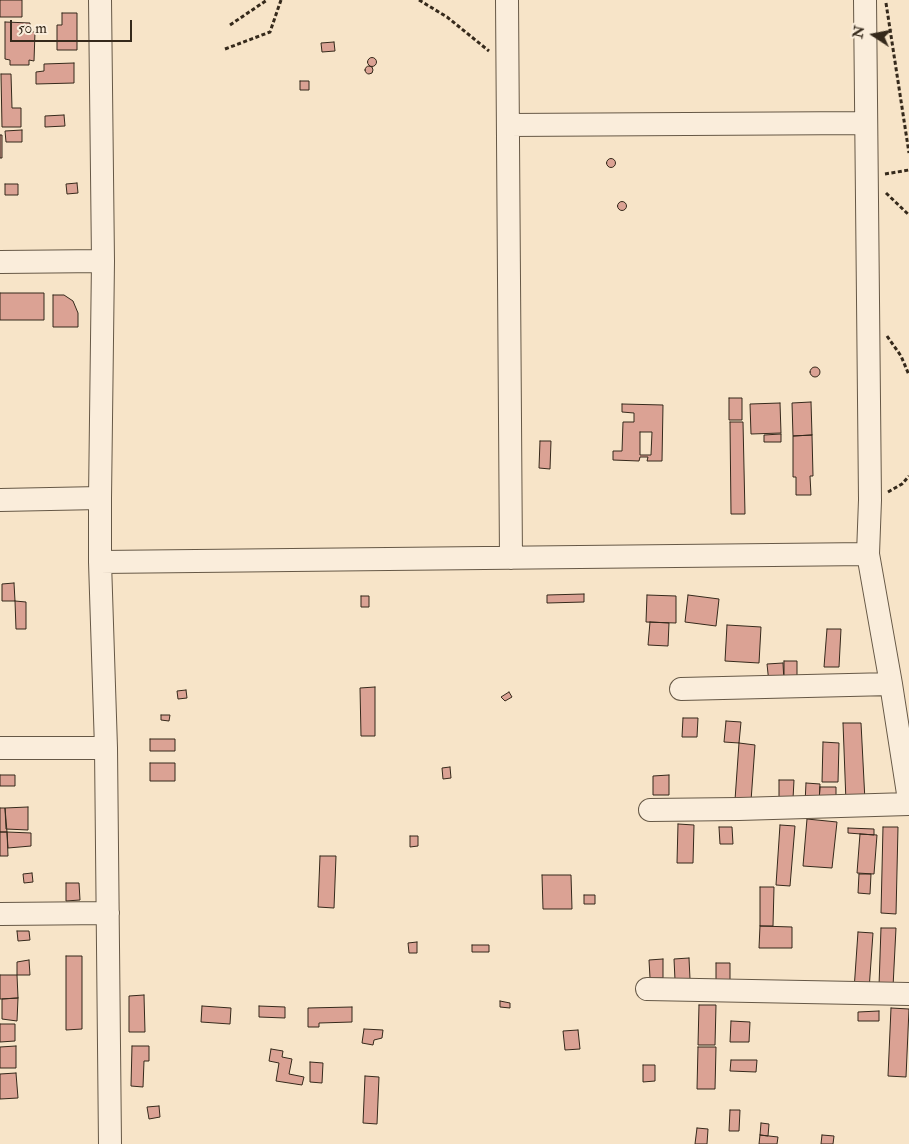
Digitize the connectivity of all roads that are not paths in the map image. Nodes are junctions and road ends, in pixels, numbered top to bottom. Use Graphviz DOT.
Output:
graph roads {
  1 [pos="100,0"];
  2 [pos="507,0"];
  3 [pos="864,0"];
  4 [pos="866,123"];
  5 [pos="508,126"];
  6 [pos="104,261"];
  7 [pos="0,262"];
  8 [pos="100,498"];
  9 [pos="0,500"];
  10 [pos="868,554"];
  11 [pos="511,558"];
  12 [pos="100,562"];
  13 [pos="891,684"];
  14 [pos="681,690"];
  15 [pos="0,748"];
  16 [pos="106,748"];
  17 [pos="909,800"];
  18 [pos="909,804"];
  19 [pos="650,810"];
  20 [pos="108,913"];
  21 [pos="0,914"];
  22 [pos="647,989"];
  23 [pos="909,994"];
  24 [pos="110,1144"];
  1 -- 6 [label="street"];
  2 -- 5 [label="street"];
  3 -- 4 [label="street"];
  4 -- 5 [label="street"];
  4 -- 10 [label="street"];
  5 -- 11 [label="street"];
  6 -- 7 [label="street"];
  6 -- 8 [label="street"];
  8 -- 9 [label="street"];
  8 -- 12 [label="street"];
  10 -- 11 [label="street"];
  10 -- 13 [label="street"];
  11 -- 12 [label="street"];
  12 -- 16 [label="street"];
  13 -- 14 [label="street"];
  13 -- 17 [label="street"];
  15 -- 16 [label="street"];
  16 -- 20 [label="street"];
  18 -- 19 [label="street"];
  20 -- 21 [label="street"];
  20 -- 24 [label="street"];
  22 -- 23 [label="street"];
}
